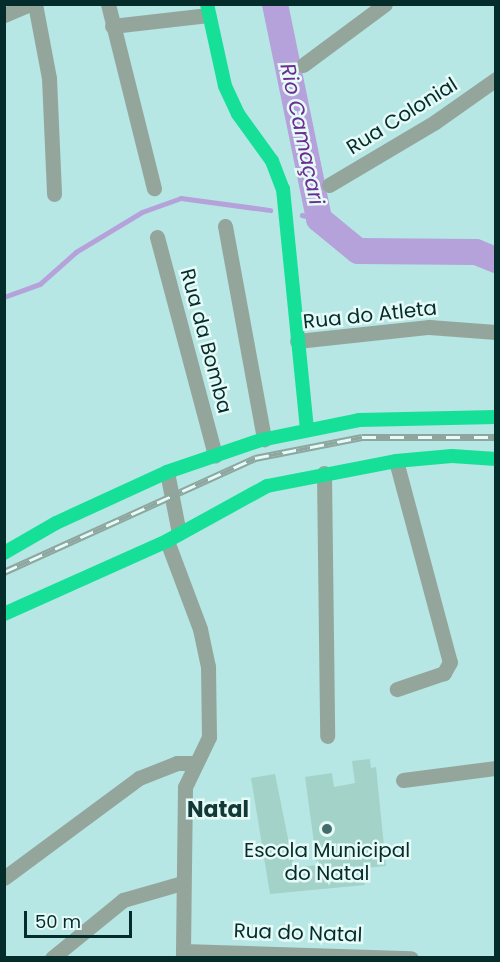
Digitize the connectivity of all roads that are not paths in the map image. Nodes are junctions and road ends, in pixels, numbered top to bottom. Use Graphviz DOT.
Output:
graph roads {
  1 [pos="30,4"];
  2 [pos="35,4"];
  3 [pos="108,4"];
  4 [pos="385,4"];
  5 [pos="207,10"];
  6 [pos="4,15"];
  7 [pos="112,26"];
  8 [pos="303,65"];
  9 [pos="495,79"];
  10 [pos="329,185"];
  11 [pos="154,188"];
  12 [pos="54,194"];
  13 [pos="225,226"];
  14 [pos="157,237"];
  15 [pos="495,332"];
  16 [pos="297,341"];
  17 [pos="495,417"];
  18 [pos="307,428"];
  19 [pos="264,439"];
  20 [pos="215,455"];
  21 [pos="495,459"];
  22 [pos="396,461"];
  23 [pos="167,472"];
  24 [pos="324,473"];
  25 [pos="173,537"];
  26 [pos="4,553"];
  27 [pos="4,614"];
  28 [pos="397,689"];
  29 [pos="327,736"];
  30 [pos="194,763"];
  31 [pos="495,768"];
  32 [pos="403,780"];
  33 [pos="4,878"];
  34 [pos="182,883"];
  35 [pos="183,954"];
  36 [pos="263,955"];
  37 [pos="52,957"];
  38 [pos="411,957"];
  1 -- 6 [label="street"];
  2 -- 12 [label="street"];
  3 -- 7 [label="street"];
  4 -- 8 [label="street"];
  5 -- 7 [label="street"];
  5 -- 16 [label="street"];
  7 -- 11 [label="street"];
  9 -- 10 [label="street, Rua Colonial"];
  13 -- 19 [label="street"];
  14 -- 20 [label="street, Rua da Bomba"];
  15 -- 16 [label="street, Rua do Atleta"];
  16 -- 18 [label="street, Rua do Atleta"];
  17 -- 18 [label="street"];
  18 -- 19 [label="street"];
  19 -- 20 [label="street"];
  20 -- 23 [label="street"];
  21 -- 22 [label="street"];
  22 -- 24 [label="street"];
  22 -- 28 [label="street"];
  23 -- 25 [label="street"];
  23 -- 26 [label="street"];
  24 -- 25 [label="street"];
  24 -- 29 [label="street"];
  25 -- 27 [label="street"];
  25 -- 30 [label="street"];
  30 -- 33 [label="street"];
  30 -- 34 [label="street"];
  31 -- 32 [label="street"];
  34 -- 35 [label="street"];
  34 -- 37 [label="street"];
  35 -- 36 [label="street, Rua do Natal"];
  36 -- 38 [label="street, Rua do Natal"];
}
